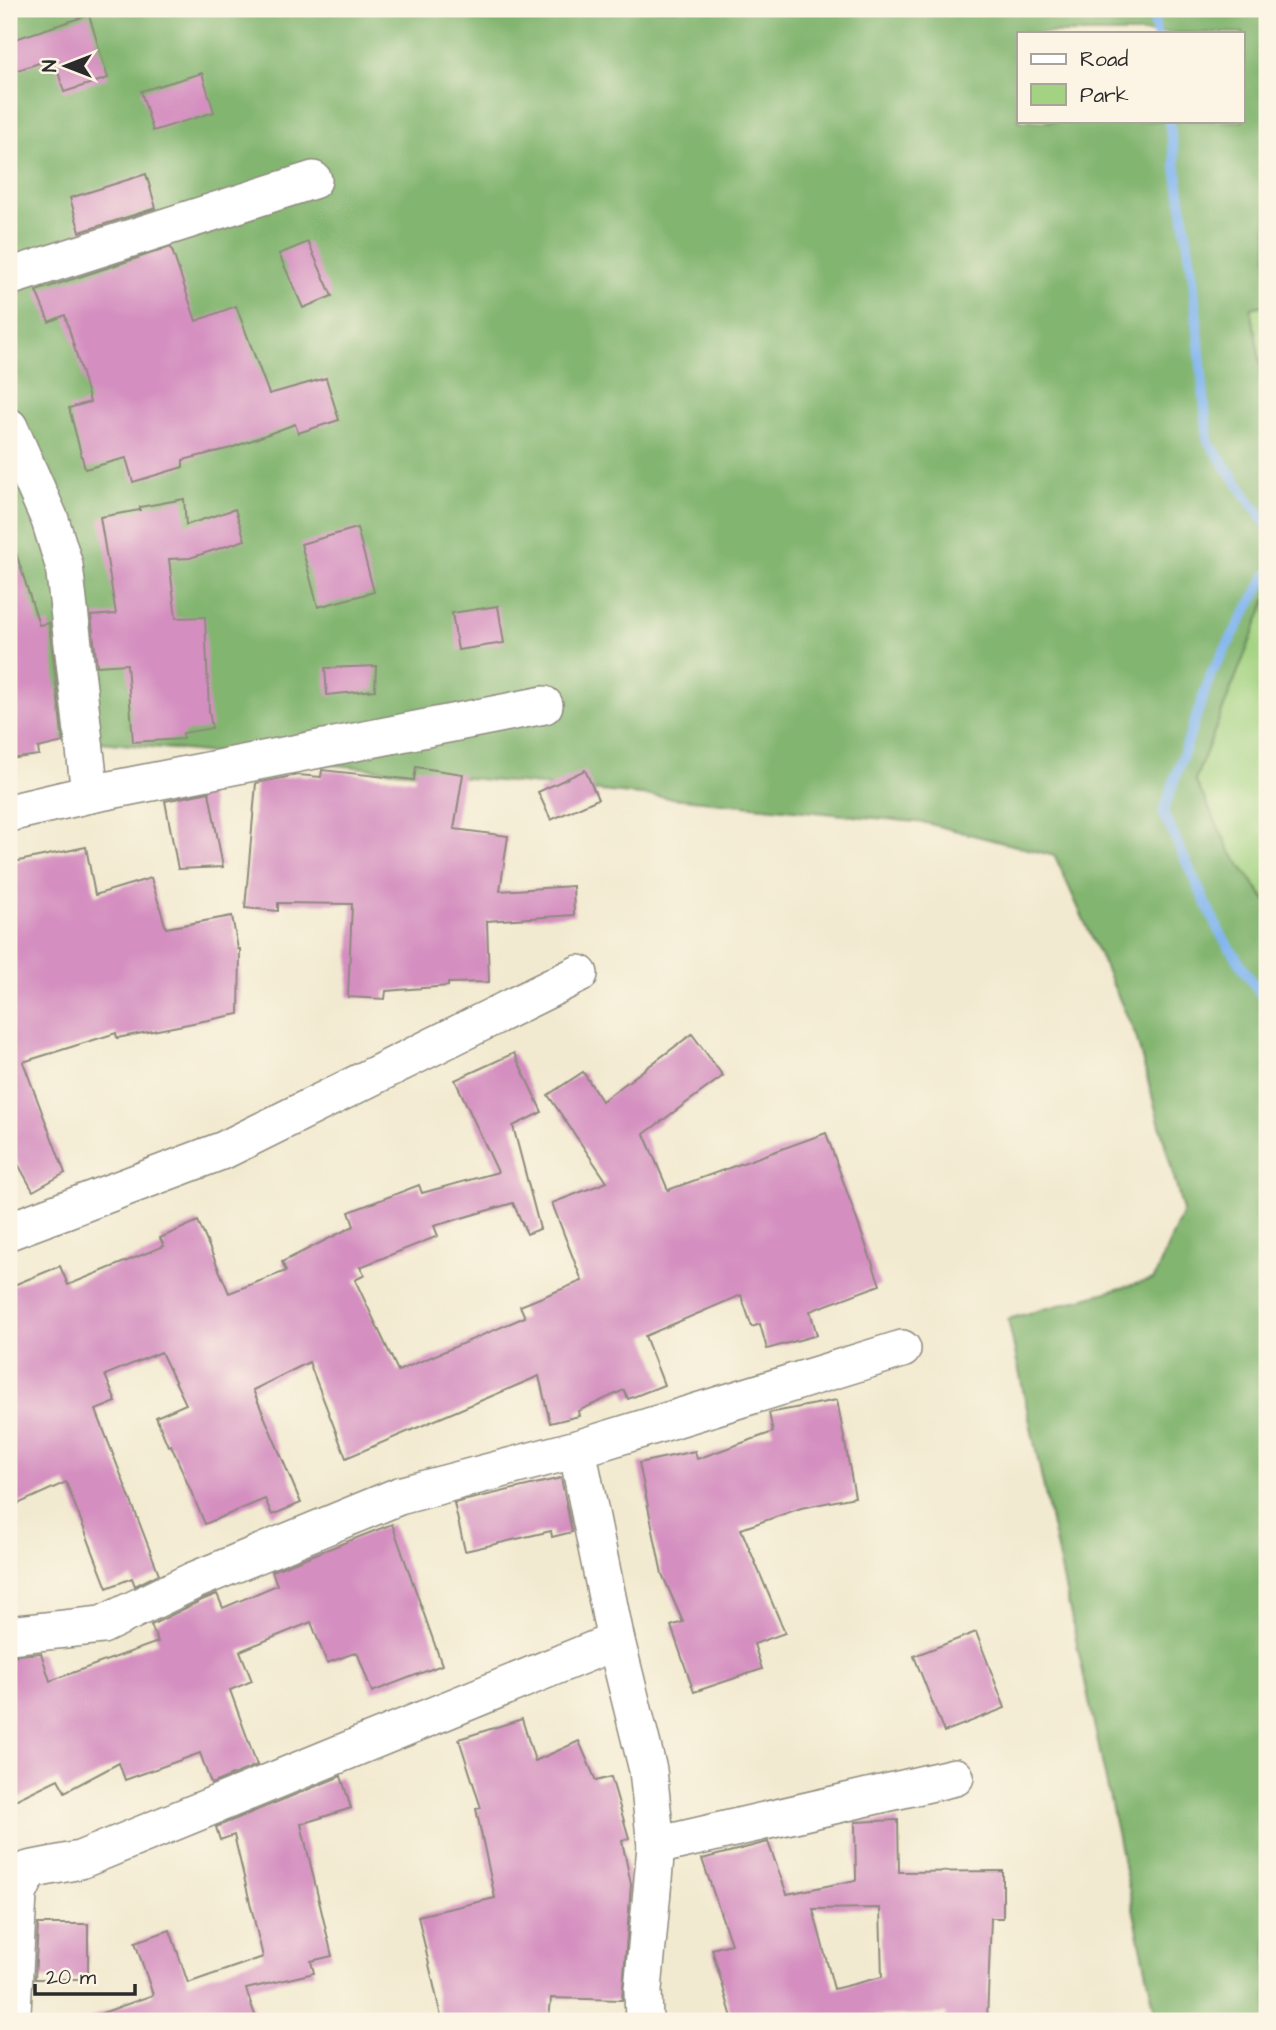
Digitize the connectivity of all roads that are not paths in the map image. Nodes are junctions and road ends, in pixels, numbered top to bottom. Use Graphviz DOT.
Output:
graph roads {
  1 [pos="313,180"];
  2 [pos="9,277"];
  3 [pos="9,427"];
  4 [pos="544,705"];
  5 [pos="90,794"];
  6 [pos="9,813"];
  7 [pos="579,974"];
  8 [pos="9,1231"];
  9 [pos="902,1349"];
  10 [pos="577,1449"];
  11 [pos="9,1635"];
  12 [pos="616,1641"];
  13 [pos="955,1777"];
  14 [pos="656,1846"];
  15 [pos="9,2014"];
  16 [pos="644,2021"];
  1 -- 2 [label="street"];
  3 -- 5 [label="street"];
  4 -- 5 [label="street"];
  5 -- 6 [label="street"];
  7 -- 8 [label="street"];
  9 -- 10 [label="street"];
  10 -- 11 [label="street"];
  10 -- 12 [label="street"];
  12 -- 14 [label="street"];
  12 -- 15 [label="street"];
  13 -- 14 [label="street"];
  14 -- 16 [label="street"];
}
